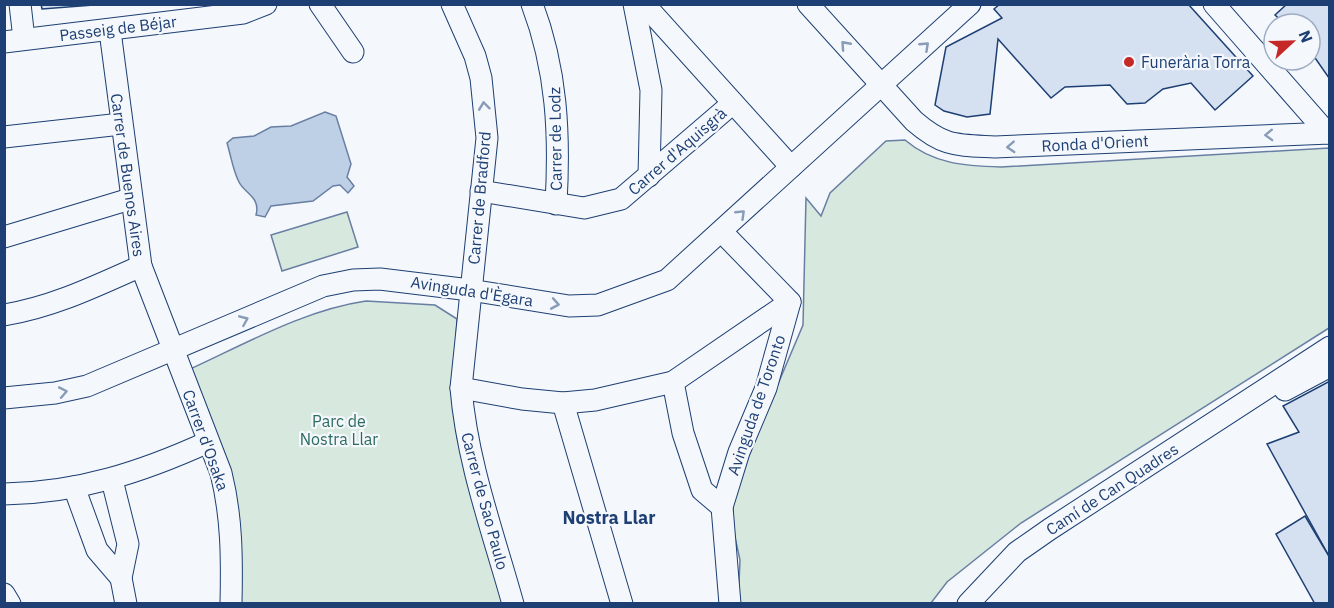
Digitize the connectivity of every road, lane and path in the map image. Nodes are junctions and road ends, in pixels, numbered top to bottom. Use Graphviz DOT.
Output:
graph roads {
  1 [pos="20,4"];
  2 [pos="266,4"];
  3 [pos="320,4"];
  4 [pos="452,4"];
  5 [pos="532,4"];
  6 [pos="634,4"];
  7 [pos="644,4"];
  8 [pos="808,4"];
  9 [pos="970,4"];
  10 [pos="1214,4"];
  11 [pos="191,12"];
  12 [pos="110,31"];
  13 [pos="14,40"];
  14 [pos="353,52"];
  15 [pos="882,86"];
  16 [pos="733,103"];
  17 [pos="120,124"];
  18 [pos="1328,133"];
  19 [pos="4,137"];
  20 [pos="791,167"];
  21 [pos="650,176"];
  22 [pos="481,191"];
  23 [pos="130,199"];
  24 [pos="556,204"];
  25 [pos="722,232"];
  26 [pos="4,237"];
  27 [pos="141,266"];
  28 [pos="470,290"];
  29 [pos="790,302"];
  30 [pos="4,315"];
  31 [pos="1329,347"];
  32 [pos="172,351"];
  33 [pos="1329,366"];
  34 [pos="673,381"];
  35 [pos="461,388"];
  36 [pos="1268,388"];
  37 [pos="4,398"];
  38 [pos="563,403"];
  39 [pos="208,442"];
  40 [pos="112,480"];
  41 [pos="74,488"];
  42 [pos="4,494"];
  43 [pos="722,507"];
  44 [pos="121,578"];
  45 [pos="4,594"];
  46 [pos="10,603"];
  47 [pos="126,603"];
  48 [pos="231,603"];
  49 [pos="513,603"];
  50 [pos="622,603"];
  51 [pos="730,603"];
  52 [pos="968,603"];
  1 -- 13 [label="street"];
  2 -- 11 [label="street, Passeig de Béjar"];
  3 -- 14 [label="street"];
  22 -- 4 [label="street, Carrer de Bradford, one-way"];
  5 -- 24 [label="street, Carrer de Lodz"];
  6 -- 21 [label="street"];
  7 -- 16 [label="street"];
  15 -- 8 [label="street, Ronda d'Orient, one-way"];
  15 -- 9 [label="street, Avinguda d'Ègara, one-way"];
  10 -- 18 [label="street"];
  11 -- 12 [label="street, Passeig de Béjar"];
  12 -- 13 [label="street, Passeig de Béjar"];
  12 -- 17 [label="street, Carrer de Buenos Aires"];
  18 -- 15 [label="street, Ronda d'Orient, one-way"];
  15 -- 20 [label="street, Avinguda d'Ègara"];
  16 -- 20 [label="street"];
  16 -- 21 [label="street, Carrer d'Aquisgrà"];
  17 -- 19 [label="street"];
  17 -- 23 [label="street, Carrer de Buenos Aires"];
  25 -- 20 [label="street, Avinguda d'Ègara, one-way"];
  21 -- 24 [label="street, Carrer d'Aquisgrà"];
  22 -- 24 [label="street, Carrer d'Aquisgrà"];
  22 -- 28 [label="street, Carrer de Bradford"];
  23 -- 26 [label="street"];
  23 -- 27 [label="street, Carrer de Buenos Aires"];
  28 -- 25 [label="street, Avinguda d'Ègara, one-way"];
  25 -- 29 [label="street"];
  27 -- 30 [label="street"];
  27 -- 32 [label="street, Carrer de Buenos Aires"];
  32 -- 28 [label="street, Avinguda d'Ègara, one-way"];
  28 -- 35 [label="street, Carrer de Sao Paulo"];
  29 -- 34 [label="street"];
  29 -- 43 [label="street, Avinguda de Toronto"];
  31 -- 36 [label="street, Camí de Can Quadres"];
  37 -- 32 [label="street, Avinguda d'Ègara, one-way"];
  32 -- 39 [label="street, Carrer d'Osaka"];
  33 -- 36 [label="street, Camí de Can Quadres"];
  34 -- 38 [label="street"];
  34 -- 43 [label="street"];
  35 -- 38 [label="street"];
  35 -- 49 [label="street, Carrer de Sao Paulo"];
  36 -- 52 [label="street, Camí de Can Quadres"];
  38 -- 50 [label="street"];
  39 -- 40 [label="street"];
  39 -- 48 [label="street, Carrer d'Osaka"];
  40 -- 41 [label="street"];
  40 -- 44 [label="street"];
  41 -- 42 [label="street"];
  41 -- 44 [label="street"];
  43 -- 51 [label="street, Avinguda de Toronto"];
  44 -- 47 [label="street"];
  45 -- 46 [label="street"];
}
